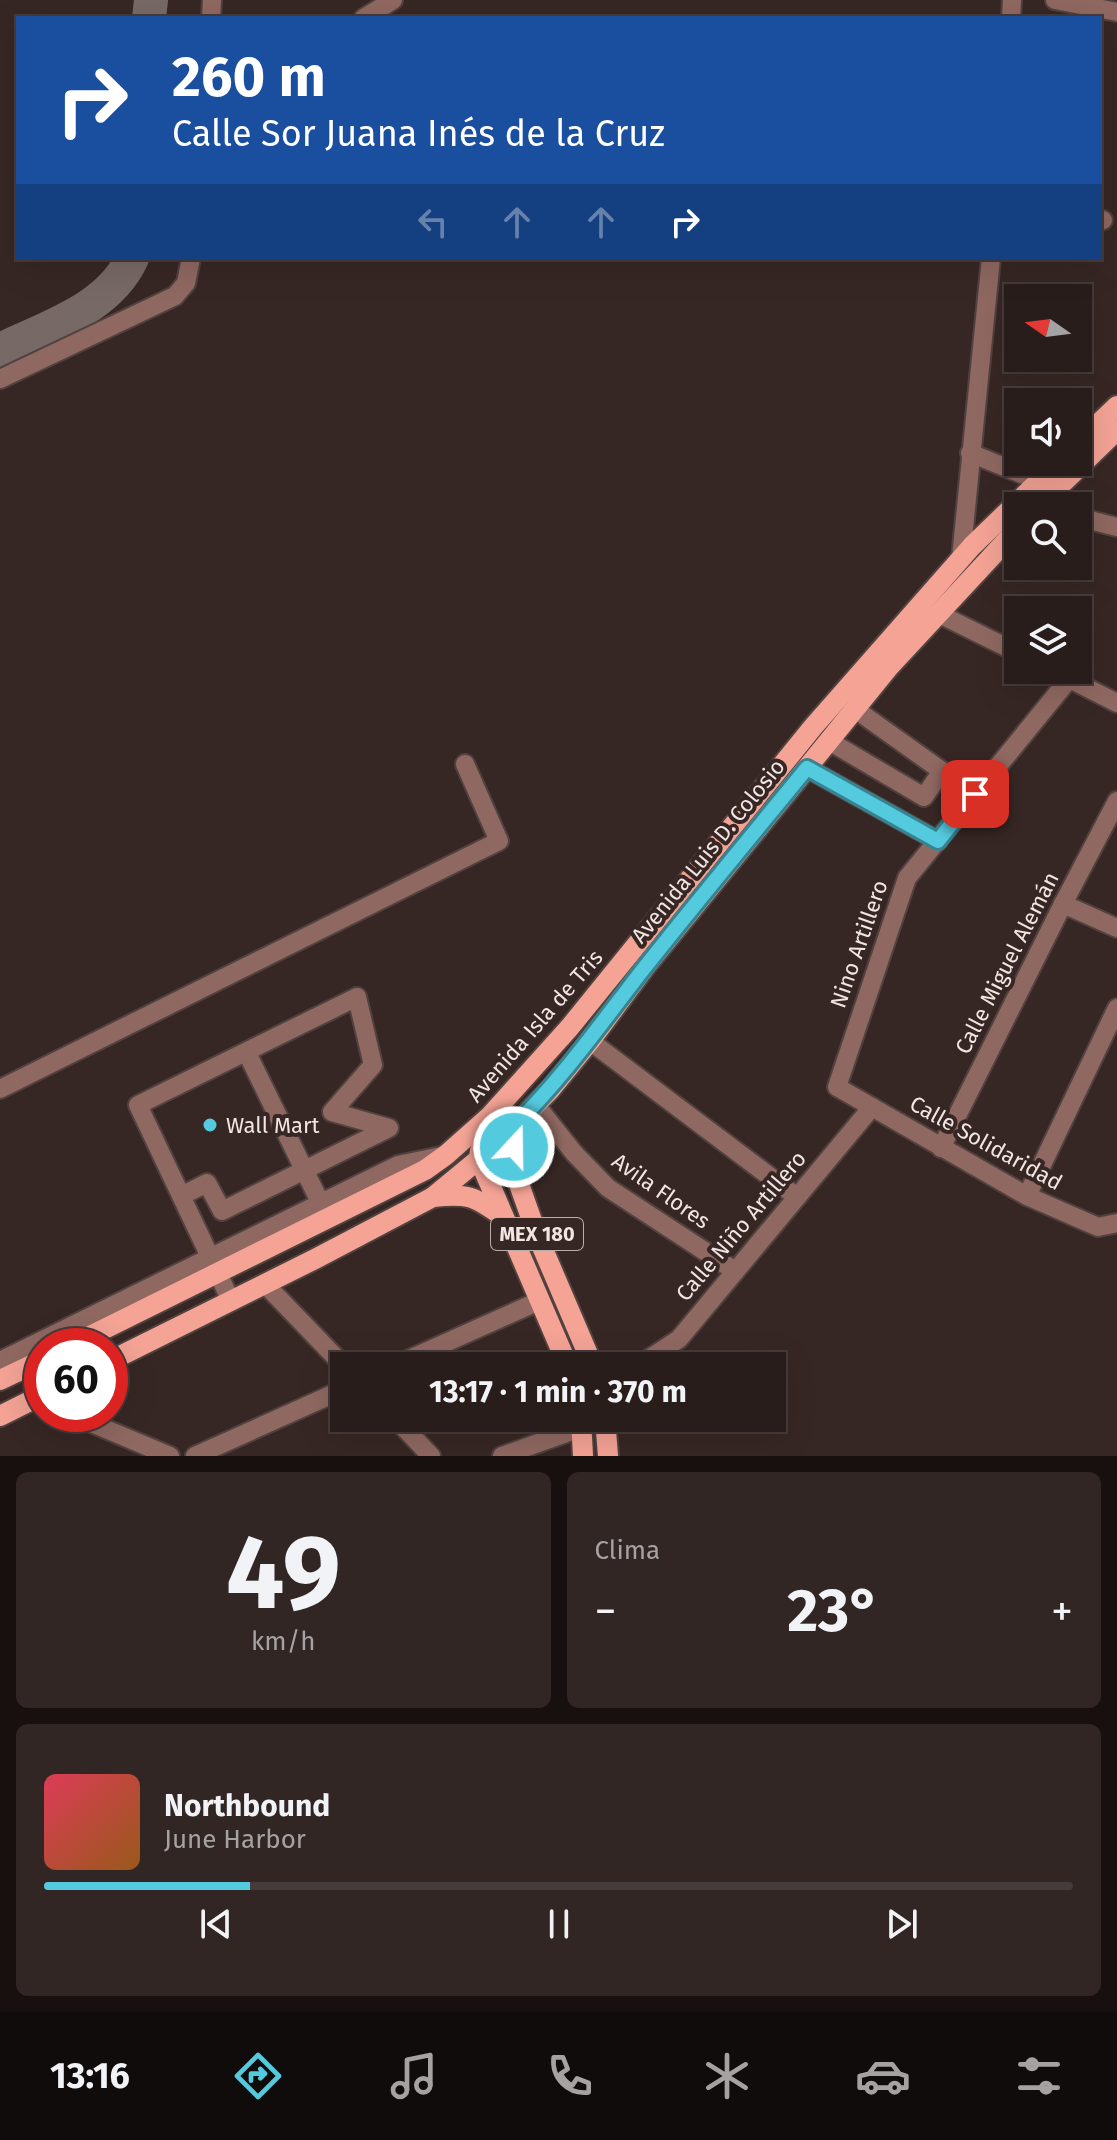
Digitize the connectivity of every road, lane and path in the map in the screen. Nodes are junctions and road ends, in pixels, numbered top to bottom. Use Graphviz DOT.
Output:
graph roads {
  1 [pos="393,0"];
  2 [pos="1055,0"];
  3 [pos="1117,12"];
  4 [pos="367,16"];
  5 [pos="191,260"];
  6 [pos="991,260"];
  7 [pos="0,379"];
  8 [pos="1117,406"];
  9 [pos="1092,430"];
  10 [pos="1117,430"];
  11 [pos="970,453"];
  12 [pos="1038,492"];
  13 [pos="1052,492"];
  14 [pos="1092,521"];
  15 [pos="1117,527"];
  16 [pos="1004,528"];
  17 [pos="1004,541"];
  18 [pos="961,558"];
  19 [pos="930,609"];
  20 [pos="1004,646"];
  21 [pos="1053,684"];
  22 [pos="1080,684"];
  23 [pos="1117,703"];
  24 [pos="855,709"];
  25 [pos="829,741"];
  26 [pos="465,764"];
  27 [pos="807,768"];
  28 [pos="1117,801"];
  29 [pos="938,841"];
  30 [pos="1063,904"];
  31 [pos="1117,928"];
  32 [pos="1117,1008"];
  33 [pos="590,1041"];
  34 [pos="247,1053"];
  35 [pos="837,1087"];
  36 [pos="0,1089"];
  37 [pos="536,1105"];
  38 [pos="872,1107"];
  39 [pos="490,1116"];
  40 [pos="513,1127"];
  41 [pos="941,1148"];
  42 [pos="446,1155"];
  43 [pos="479,1159"];
  44 [pos="305,1169"];
  45 [pos="181,1196"];
  46 [pos="1027,1196"];
  47 [pos="433,1197"];
  48 [pos="797,1197"];
  49 [pos="320,1202"];
  50 [pos="502,1216"];
  51 [pos="1117,1223"];
  52 [pos="214,1266"];
  53 [pos="735,1271"];
  54 [pos="265,1284"];
  55 [pos="231,1301"];
  56 [pos="539,1301"];
  57 [pos="102,1328"];
  58 [pos="128,1352"];
  59 [pos="331,1352"];
  60 [pos="425,1352"];
  61 [pos="562,1352"];
  62 [pos="587,1352"];
  63 [pos="659,1352"];
  64 [pos="0,1361"];
  65 [pos="24,1369"];
  66 [pos="0,1380"];
  67 [pos="330,1395"];
  68 [pos="24,1406"];
  69 [pos="0,1416"];
  70 [pos="113,1432"];
  71 [pos="408,1432"];
  72 [pos="558,1432"];
  73 [pos="582,1432"];
  74 [pos="606,1432"];
  75 [pos="170,1456"];
  76 [pos="195,1456"];
  77 [pos="431,1456"];
  78 [pos="502,1456"];
  79 [pos="583,1456"];
  80 [pos="608,1456"];
  1 -- 4 [label="street"];
  2 -- 3 [label="street"];
  5 -- 7 [label="street"];
  6 -- 11 [label="street"];
  8 -- 9 [label="main road"];
  10 -- 13 [label="main road"];
  11 -- 12 [label="street"];
  11 -- 18 [label="street"];
  14 -- 15 [label="street"];
  16 -- 18 [label="main road, Avenida Isla de Tris"];
  17 -- 19 [label="main road, Avenida Luis D. Colosio"];
  18 -- 19 [label="main road, Avenida Isla de Tris"];
  19 -- 20 [label="street"];
  19 -- 24 [label="main road, Avenida Luis D. Colosio"];
  19 -- 39 [label="main road, Avenida Isla de Tris"];
  21 -- 29 [label="street, Nino Artillero"];
  22 -- 23 [label="street"];
  24 -- 25 [label="main road, Avenida Luis D. Colosio"];
  24 -- 25 [label="street"];
  25 -- 27 [label="main road, Avenida Luis D. Colosio"];
  26 -- 36 [label="street"];
  27 -- 29 [label="street"];
  27 -- 33 [label="main road, Avenida Luis D. Colosio"];
  28 -- 30 [label="street, Calle Miguel Alemán"];
  29 -- 35 [label="street, Nino Artillero"];
  30 -- 31 [label="street"];
  30 -- 41 [label="street, Calle Miguel Alemán"];
  32 -- 46 [label="street"];
  33 -- 37 [label="main road, Avenida Luis D. Colosio"];
  33 -- 48 [label="street"];
  34 -- 44 [label="street"];
  34 -- 44 [label="street"];
  34 -- 45 [label="street"];
  35 -- 38 [label="street, Calle Solidaridad"];
  37 -- 40 [label="main road, Avenida Luis D. Colosio"];
  37 -- 53 [label="street, Avila Flores"];
  38 -- 41 [label="street, Calle Solidaridad"];
  38 -- 48 [label="street, Calle Niño Artillero"];
  39 -- 42 [label="main road, Avenida Isla de Tris"];
  39 -- 43 [label="main road"];
  40 -- 43 [label="main road"];
  40 -- 62 [label="main road, MEX 180"];
  41 -- 46 [label="street, Calle Solidaridad"];
  42 -- 49 [label="street"];
  42 -- 52 [label="main road, Avenida Isla de Tris"];
  43 -- 47 [label="main road"];
  43 -- 50 [label="main road, MEX 180"];
  44 -- 45 [label="street"];
  44 -- 49 [label="street"];
  45 -- 52 [label="street"];
  46 -- 51 [label="street, Calle Solidaridad"];
  47 -- 50 [label="main road"];
  47 -- 54 [label="main road"];
  48 -- 53 [label="street, Calle Niño Artillero"];
  49 -- 52 [label="street"];
  50 -- 56 [label="main road, MEX 180"];
  52 -- 55 [label="street"];
  52 -- 57 [label="main road, Avenida Isla de Tris"];
  52 -- 64 [label="street"];
  53 -- 63 [label="street, Calle Niño Artillero"];
  54 -- 55 [label="main road"];
  54 -- 59 [label="street"];
  55 -- 58 [label="main road"];
  56 -- 60 [label="street"];
  56 -- 61 [label="main road, MEX 180"];
  65 -- 66 [label="main road"];
  67 -- 76 [label="street"];
  68 -- 69 [label="main road"];
  70 -- 75 [label="street"];
  71 -- 77 [label="street"];
  72 -- 78 [label="street"];
  73 -- 79 [label="main road"];
  74 -- 80 [label="main road"];
}
